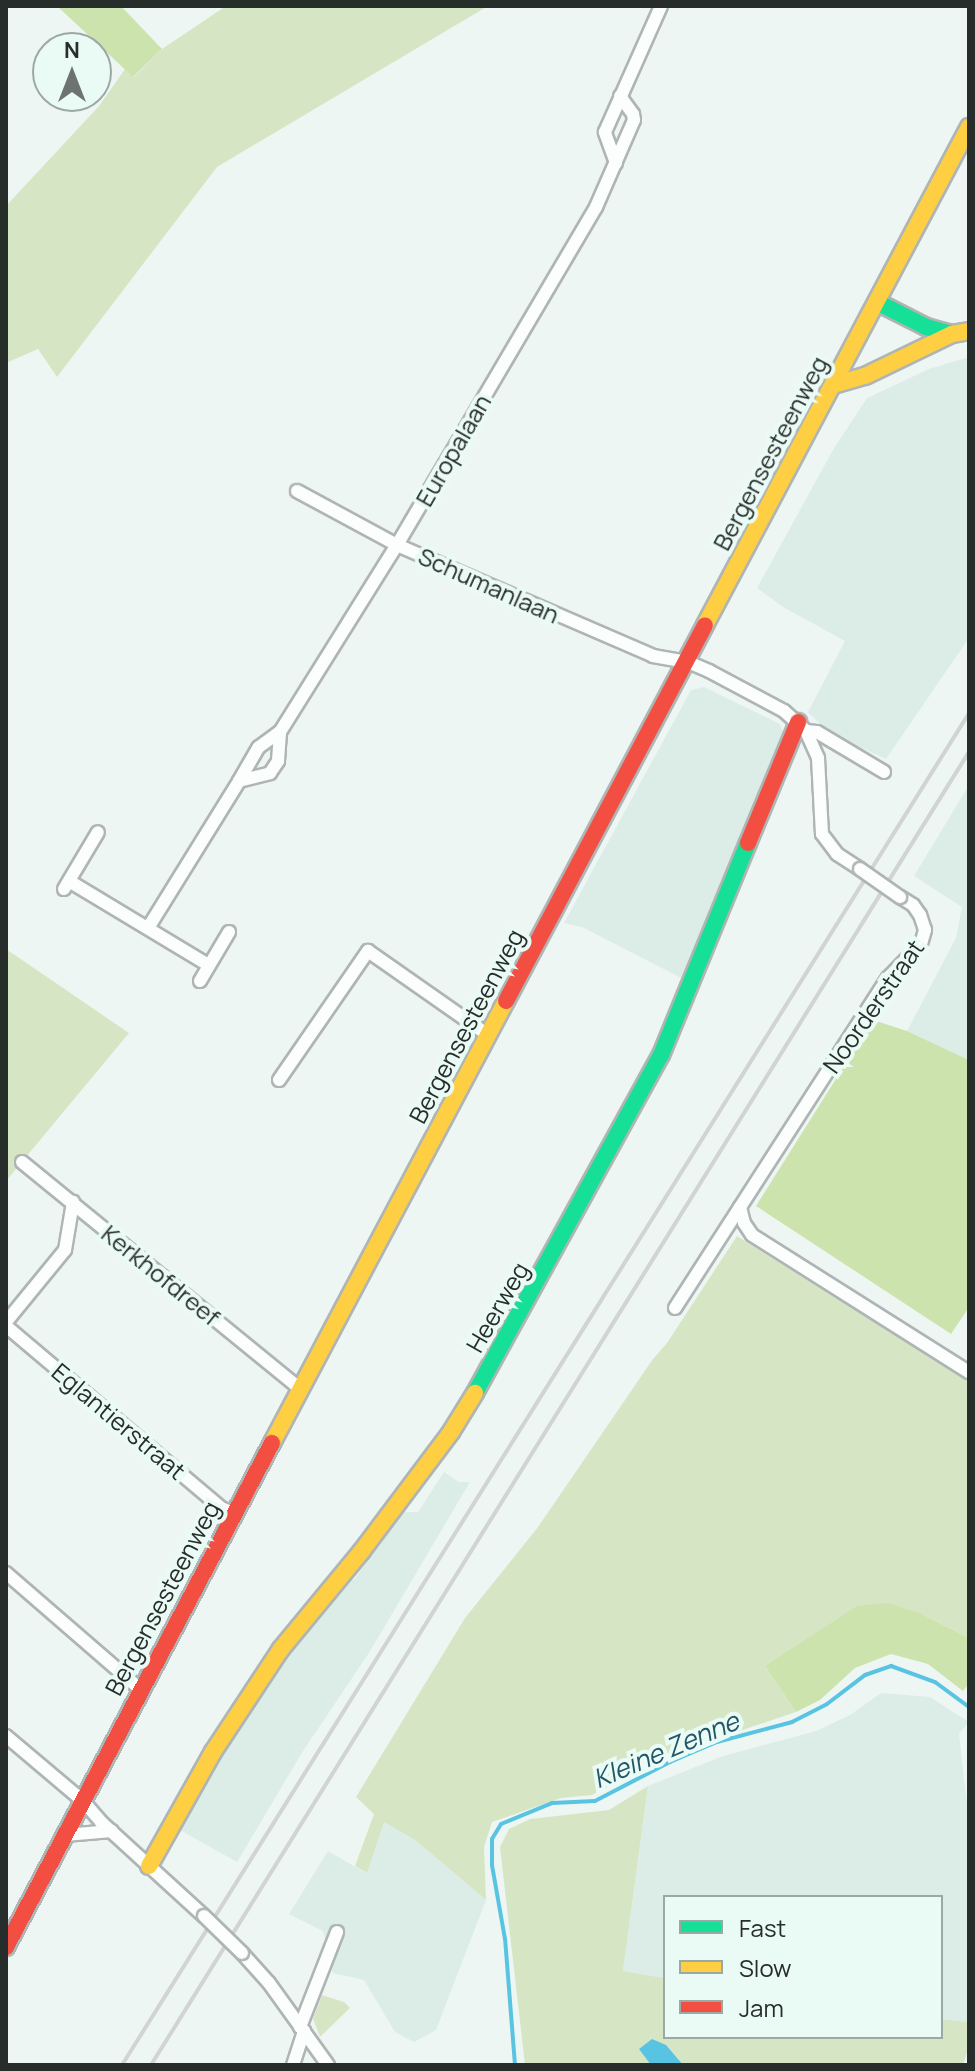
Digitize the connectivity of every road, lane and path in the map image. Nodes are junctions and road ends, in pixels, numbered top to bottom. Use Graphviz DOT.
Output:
graph roads {
  1 [pos="661,6"];
  2 [pos="620,96"];
  3 [pos="969,127"];
  4 [pos="616,163"];
  5 [pos="877,302"];
  6 [pos="961,332"];
  7 [pos="833,385"];
  8 [pos="297,491"];
  9 [pos="397,545"];
  10 [pos="688,662"];
  11 [pos="802,726"];
  12 [pos="280,732"];
  13 [pos="884,772"];
  14 [pos="239,781"];
  15 [pos="98,832"];
  16 [pos="148,928"];
  17 [pos="229,932"];
  18 [pos="208,965"];
  19 [pos="200,981"];
  20 [pos="488,1035"];
  21 [pos="279,1080"];
  22 [pos="22,1162"];
  23 [pos="73,1202"];
  24 [pos="740,1207"];
  25 [pos="675,1308"];
  26 [pos="6,1324"];
  27 [pos="969,1372"];
  28 [pos="299,1388"];
  29 [pos="234,1513"];
  30 [pos="6,1573"];
  31 [pos="140,1689"];
  32 [pos="6,1736"];
  33 [pos="83,1801"];
  34 [pos="112,1831"];
  35 [pos="65,1835"];
  36 [pos="149,1866"];
  37 [pos="337,1932"];
  38 [pos="6,1947"];
  39 [pos="302,2029"];
  40 [pos="293,2065"];
  41 [pos="328,2065"];
  1 -- 2 [label="street"];
  2 -- 4 [label="street"];
  2 -- 4 [label="street, Europalaan"];
  3 -- 5 [label="main road, Bergensesteenweg"];
  4 -- 9 [label="street, Europalaan"];
  5 -- 6 [label="main road"];
  5 -- 7 [label="main road, Bergensesteenweg"];
  6 -- 7 [label="main road"];
  7 -- 10 [label="main road, Bergensesteenweg"];
  8 -- 9 [label="street, Schumanlaan"];
  9 -- 10 [label="street, Schumanlaan"];
  9 -- 12 [label="street, Europalaan"];
  10 -- 11 [label="street"];
  10 -- 20 [label="main road, Bergensesteenweg"];
  11 -- 13 [label="street"];
  11 -- 24 [label="street, Noorderstraat, bridge"];
  11 -- 36 [label="main road, Heerweg"];
  12 -- 14 [label="street, Europalaan"];
  12 -- 14 [label="street, Europalaan"];
  14 -- 16 [label="street, Europalaan"];
  15 -- 16 [label="street"];
  16 -- 18 [label="street"];
  17 -- 18 [label="street"];
  18 -- 19 [label="street"];
  20 -- 21 [label="street"];
  20 -- 28 [label="main road, Bergensesteenweg"];
  22 -- 23 [label="street, Kerkhofdreef"];
  23 -- 26 [label="street"];
  23 -- 28 [label="street, Kerkhofdreef"];
  24 -- 25 [label="street, Noorderstraat"];
  24 -- 27 [label="street"];
  26 -- 29 [label="street, Eglantierstraat"];
  28 -- 29 [label="main road, Bergensesteenweg"];
  29 -- 31 [label="main road, Bergensesteenweg"];
  30 -- 31 [label="street"];
  31 -- 33 [label="main road, Bergensesteenweg"];
  32 -- 33 [label="street"];
  33 -- 34 [label="street"];
  33 -- 35 [label="main road, Bergensesteenweg"];
  34 -- 35 [label="street"];
  34 -- 36 [label="street"];
  35 -- 38 [label="main road, Bergensesteenweg"];
  36 -- 39 [label="street, bridge"];
  37 -- 39 [label="street"];
  39 -- 40 [label="street"];
  39 -- 41 [label="street"];
}
